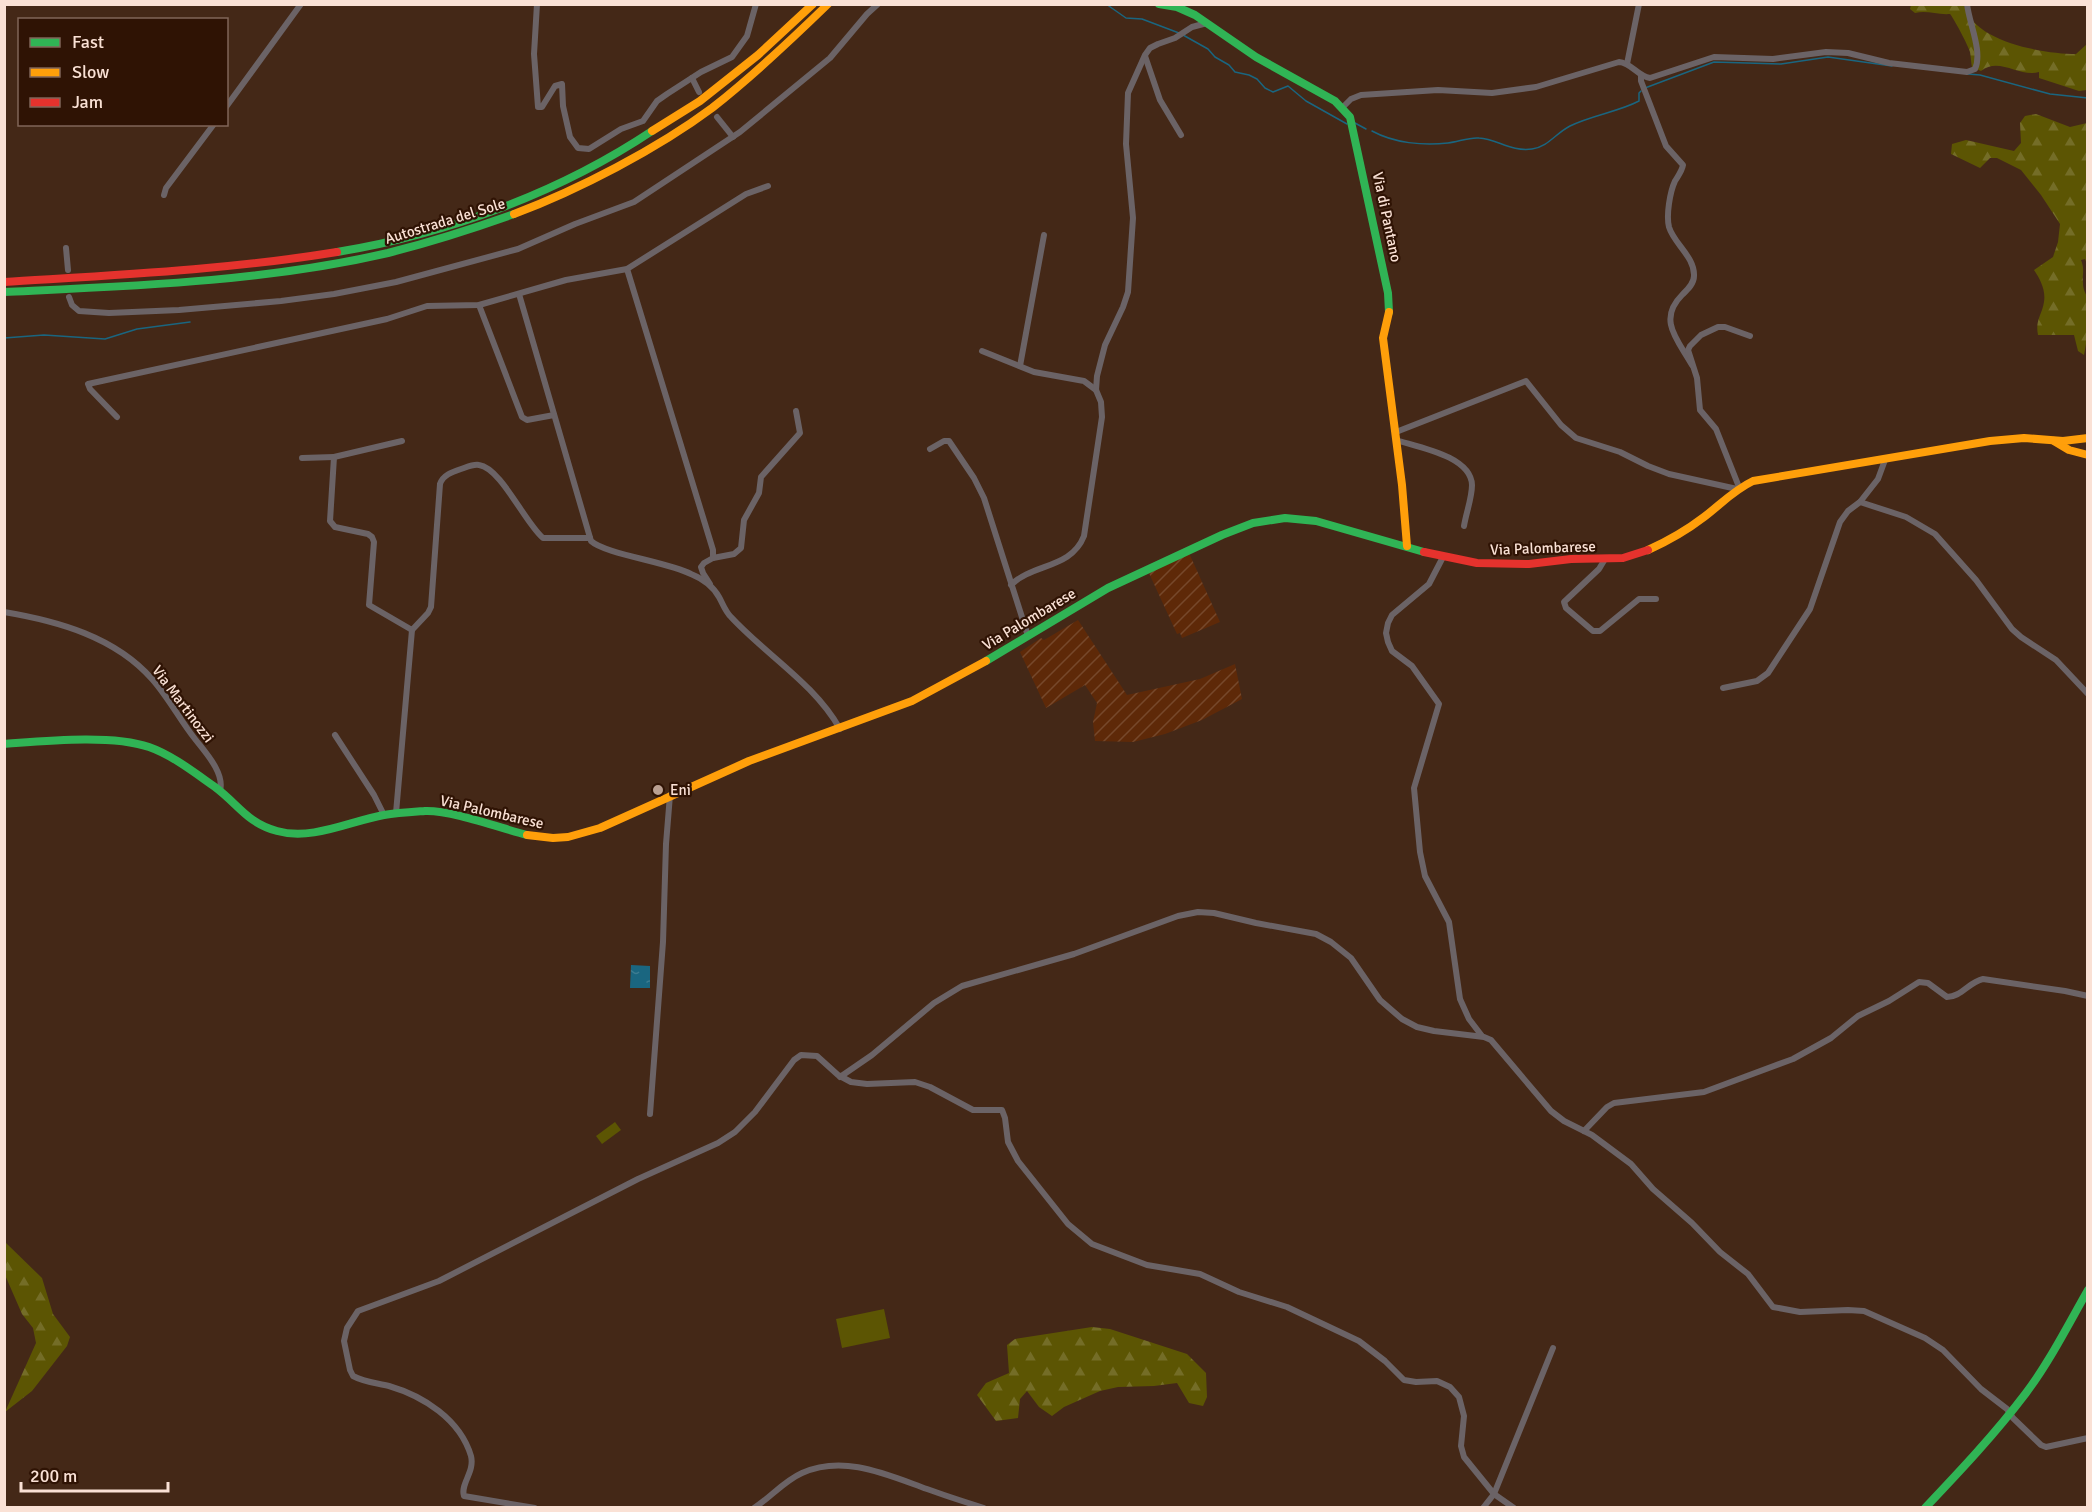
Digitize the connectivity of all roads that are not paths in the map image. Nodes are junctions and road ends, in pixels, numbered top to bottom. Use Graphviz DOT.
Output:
graph roads {
  1 [pos="301,4"];
  2 [pos="537,4"];
  3 [pos="756,4"];
  4 [pos="813,4"];
  5 [pos="828,4"];
  6 [pos="878,4"];
  7 [pos="1159,4"];
  8 [pos="1639,4"];
  9 [pos="1968,4"];
  10 [pos="1207,23"];
  11 [pos="1145,55"];
  12 [pos="1627,63"];
  13 [pos="1641,75"];
  14 [pos="692,78"];
  15 [pos="699,92"];
  16 [pos="228,104"];
  17 [pos="1343,107"];
  18 [pos="717,117"];
  19 [pos="212,126"];
  20 [pos="1181,135"];
  21 [pos="733,137"];
  22 [pos="768,186"];
  23 [pos="164,195"];
  24 [pos="1044,235"];
  25 [pos="66,248"];
  26 [pos="627,269"];
  27 [pos="68,270"];
  28 [pos="4,282"];
  29 [pos="4,292"];
  30 [pos="519,294"];
  31 [pos="69,297"];
  32 [pos="479,305"];
  33 [pos="1750,336"];
  34 [pos="982,351"];
  35 [pos="1692,365"];
  36 [pos="1020,366"];
  37 [pos="1096,390"];
  38 [pos="796,411"];
  39 [pos="554,415"];
  40 [pos="117,417"];
  41 [pos="1396,436"];
  42 [pos="2088,438"];
  43 [pos="402,441"];
  44 [pos="2054,441"];
  45 [pos="930,449"];
  46 [pos="2088,455"];
  47 [pos="334,457"];
  48 [pos="302,458"];
  49 [pos="1885,460"];
  50 [pos="1738,488"];
  51 [pos="1860,502"];
  52 [pos="1464,526"];
  53 [pos="590,538"];
  54 [pos="1407,546"];
  55 [pos="1443,557"];
  56 [pos="713,558"];
  57 [pos="1605,559"];
  58 [pos="1011,585"];
  59 [pos="712,587"];
  60 [pos="1656,599"];
  61 [pos="4,612"];
  62 [pos="412,630"];
  63 [pos="1028,636"];
  64 [pos="1723,688"];
  65 [pos="2088,694"];
  66 [pos="840,729"];
  67 [pos="334,735"];
  68 [pos="4,744"];
  69 [pos="220,791"];
  70 [pos="670,795"];
  71 [pos="396,813"];
  72 [pos="384,815"];
  73 [pos="2088,996"];
  74 [pos="1482,1036"];
  75 [pos="840,1077"];
  76 [pos="650,1114"];
  77 [pos="1584,1131"];
  78 [pos="2088,1290"];
  79 [pos="1553,1348"];
  80 [pos="2010,1413"];
  81 [pos="2088,1438"];
  82 [pos="1494,1494"];
  83 [pos="536,1508"];
  84 [pos="754,1508"];
  85 [pos="984,1508"];
  86 [pos="1483,1508"];
  87 [pos="1514,1508"];
  88 [pos="1925,1508"];
  1 -- 16 [label="street"];
  2 -- 14 [label="street"];
  3 -- 14 [label="street"];
  4 -- 28 [label="main road, Autostrada del Sole"];
  5 -- 29 [label="main road, Autostrada del Sole"];
  6 -- 21 [label="street"];
  7 -- 10 [label="main road"];
  8 -- 12 [label="street"];
  9 -- 13 [label="street"];
  10 -- 11 [label="street"];
  10 -- 17 [label="main road"];
  11 -- 20 [label="street"];
  11 -- 37 [label="street"];
  12 -- 13 [label="street"];
  12 -- 17 [label="street"];
  13 -- 35 [label="street"];
  14 -- 15 [label="street"];
  17 -- 41 [label="main road, Via di Pantano"];
  18 -- 21 [label="street"];
  19 -- 23 [label="street"];
  21 -- 31 [label="street"];
  22 -- 26 [label="street"];
  24 -- 36 [label="street"];
  25 -- 27 [label="street"];
  26 -- 30 [label="street"];
  26 -- 56 [label="street"];
  30 -- 32 [label="street"];
  30 -- 39 [label="street"];
  32 -- 39 [label="street"];
  32 -- 40 [label="street"];
  33 -- 35 [label="street"];
  34 -- 36 [label="street"];
  35 -- 50 [label="street"];
  36 -- 37 [label="street"];
  37 -- 58 [label="street"];
  38 -- 56 [label="street"];
  39 -- 53 [label="street"];
  41 -- 50 [label="street"];
  41 -- 52 [label="street"];
  41 -- 54 [label="main road, Via di Pantano"];
  42 -- 44 [label="main road, Via Palombarese"];
  43 -- 47 [label="street"];
  44 -- 46 [label="main road"];
  44 -- 49 [label="main road, Via Palombarese"];
  45 -- 58 [label="street"];
  47 -- 48 [label="street"];
  47 -- 62 [label="street"];
  49 -- 50 [label="main road, Via Palombarese"];
  49 -- 51 [label="street"];
  50 -- 57 [label="main road, Via Palombarese"];
  51 -- 64 [label="street"];
  51 -- 65 [label="street"];
  53 -- 59 [label="street"];
  53 -- 62 [label="street"];
  54 -- 55 [label="main road, Via Palombarese"];
  54 -- 63 [label="main road, Via Palombarese"];
  55 -- 57 [label="main road, Via Palombarese"];
  55 -- 74 [label="street"];
  56 -- 59 [label="street"];
  57 -- 60 [label="street"];
  58 -- 63 [label="street"];
  59 -- 66 [label="street"];
  61 -- 69 [label="street, Via Martinozzi"];
  62 -- 71 [label="street"];
  63 -- 66 [label="main road, Via Palombarese"];
  66 -- 70 [label="main road, Via Palombarese"];
  67 -- 72 [label="street"];
  68 -- 69 [label="main road, Via Palombarese"];
  69 -- 72 [label="main road, Via Palombarese"];
  70 -- 71 [label="main road, Via Palombarese"];
  70 -- 76 [label="street"];
  71 -- 72 [label="main road, Via Palombarese"];
  73 -- 77 [label="street"];
  74 -- 75 [label="street"];
  74 -- 77 [label="street"];
  75 -- 82 [label="street"];
  75 -- 83 [label="street"];
  77 -- 80 [label="street"];
  78 -- 80 [label="main road"];
  79 -- 82 [label="street"];
  80 -- 81 [label="street"];
  80 -- 88 [label="main road"];
  82 -- 86 [label="street"];
  82 -- 87 [label="street"];
  84 -- 85 [label="street"];
}
